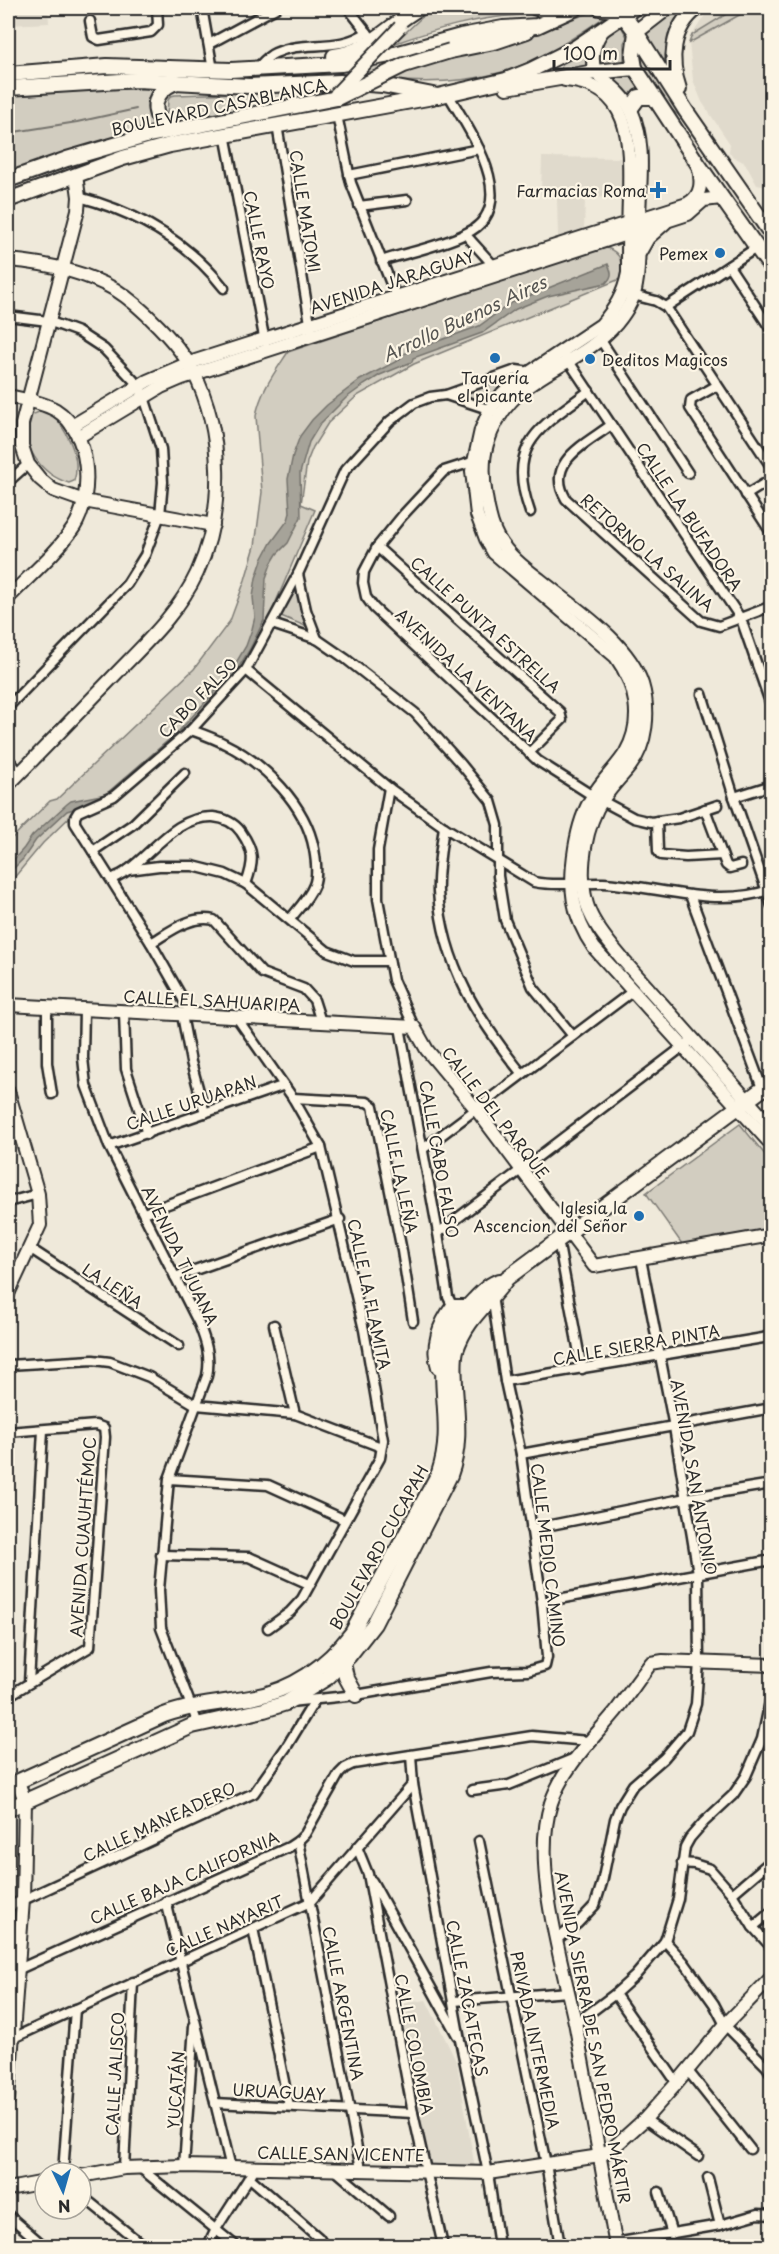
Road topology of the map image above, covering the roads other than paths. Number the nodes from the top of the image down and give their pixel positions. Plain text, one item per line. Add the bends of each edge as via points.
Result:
1 (157, 8) edge
2 (202, 8) edge
3 (276, 8) edge
4 (348, 8) edge
5 (419, 8) edge
6 (534, 8) edge
7 (593, 8) edge
8 (600, 8) edge
9 (667, 8) edge
10 (697, 8) edge
11 (572, 10) edge
12 (629, 11) edge
13 (90, 21) dead end
14 (537, 26) junction
15 (604, 28) junction
16 (636, 32) junction
17 (370, 37) junction
18 (209, 45) junction
19 (635, 68) junction
20 (271, 69) junction
21 (213, 70) junction
22 (254, 70) junction
23 (595, 72) junction
24 (8, 74) edge
25 (555, 79) junction
26 (179, 81) junction
27 (484, 85) junction
28 (8, 87) edge
29 (443, 95) junction
30 (336, 96) junction
31 (652, 97) junction
32 (631, 108) junction
33 (686, 111) junction
34 (337, 115) junction
35 (277, 125) junction
36 (169, 130) junction
37 (225, 134) junction
38 (479, 149) junction
39 (698, 164) junction
40 (76, 174) junction
41 (349, 175) junction
42 (8, 180) edge
43 (79, 197) junction
44 (721, 198) junction
45 (8, 200) edge
46 (406, 200) dead end
47 (697, 202) junction
48 (359, 206) junction
49 (678, 217) junction
50 (634, 225) junction
51 (465, 234) junction
52 (771, 235) edge
53 (593, 244) junction
54 (756, 248) junction
55 (633, 259) junction
56 (8, 260) edge
57 (381, 261) junction
58 (494, 266) junction
59 (729, 266) junction
60 (63, 269) junction
61 (771, 269) edge
62 (224, 288) dead end
63 (628, 294) junction
64 (398, 303) junction
65 (666, 307) junction
66 (8, 316) edge
67 (48, 321) junction
68 (311, 331) junction
69 (771, 331) edge
70 (600, 339) junction
71 (266, 345) junction
72 (565, 356) junction
73 (192, 369) junction
74 (531, 372) junction
75 (716, 386) junction
76 (142, 392) junction
77 (589, 392) junction
78 (446, 395) junction
79 (8, 396) edge
80 (29, 400) junction
81 (495, 411) junction
82 (611, 425) junction
83 (75, 431) junction
84 (472, 462) junction
85 (28, 464) junction
86 (771, 468) edge
87 (688, 473) dead end
88 (771, 479) edge
89 (8, 482) edge
90 (746, 495) junction
91 (84, 501) junction
92 (530, 512) dead end
93 (160, 515) junction
94 (213, 525) junction
95 (771, 534) edge
96 (377, 547) junction
97 (298, 574) junction
98 (8, 598) edge
99 (771, 606) edge
100 (741, 619) junction
101 (272, 624) junction
102 (317, 639) junction
103 (246, 670) junction
104 (702, 694) dead end
105 (8, 707) edge
106 (771, 708) edge
107 (191, 730) junction
108 (529, 753) junction
109 (8, 759) edge
110 (20, 772) junction
111 (185, 773) dead end
112 (8, 785) edge
113 (771, 785) edge
114 (388, 788) junction
115 (734, 797) junction
116 (598, 798) junction
117 (718, 805) dead end
118 (705, 809) junction
119 (657, 821) junction
120 (444, 827) junction
121 (93, 851) junction
122 (722, 855) junction
123 (499, 861) junction
124 (741, 865) dead end
125 (128, 870) junction
126 (111, 879) junction
127 (246, 884) junction
128 (584, 884) junction
129 (571, 885) junction
130 (769, 890) edge
131 (690, 895) junction
132 (771, 906) edge
133 (290, 919) junction
134 (150, 943) junction
135 (389, 961) junction
136 (633, 991) junction
137 (8, 1005) edge
138 (47, 1008) junction
139 (84, 1010) junction
140 (124, 1012) junction
141 (187, 1015) junction
142 (237, 1018) junction
143 (321, 1022) junction
144 (400, 1027) junction
145 (414, 1027) junction
146 (573, 1036) junction
147 (688, 1043) junction
148 (522, 1074) junction
149 (767, 1085) edge
150 (282, 1086) junction
151 (8, 1091) edge
152 (52, 1094) dead end
153 (293, 1098) junction
154 (742, 1103) junction
155 (476, 1109) junction
156 (205, 1113) junction
157 (771, 1128) edge
158 (147, 1134) junction
159 (771, 1145) edge
160 (109, 1146) junction
161 (321, 1147) junction
162 (423, 1149) junction
163 (521, 1169) junction
164 (38, 1194) junction
165 (8, 1202) edge
166 (144, 1213) junction
167 (340, 1219) junction
168 (438, 1233) junction
169 (771, 1235) edge
170 (562, 1236) junction
171 (31, 1249) junction
172 (641, 1260) junction
173 (175, 1277) junction
174 (507, 1278) junction
175 (8, 1294) edge
176 (491, 1296) junction
177 (456, 1304) junction
178 (413, 1321) dead end
179 (274, 1325) dead end
180 (771, 1335) edge
181 (178, 1346) dead end
182 (658, 1355) junction
183 (8, 1365) edge
184 (582, 1369) junction
185 (505, 1381) junction
186 (196, 1405) junction
187 (771, 1408) edge
188 (295, 1414) junction
189 (674, 1427) junction
190 (44, 1430) junction
191 (8, 1432) edge
192 (381, 1447) junction
193 (520, 1454) junction
194 (168, 1479) junction
195 (771, 1484) edge
196 (686, 1498) junction
197 (345, 1520) junction
198 (531, 1529) junction
199 (161, 1555) junction
200 (771, 1560) edge
201 (698, 1573) junction
202 (309, 1584) junction
203 (369, 1600) junction
204 (542, 1602) junction
205 (356, 1624) junction
206 (374, 1624) junction
207 (268, 1628) dead end
208 (699, 1662) junction
209 (343, 1663) junction
210 (771, 1665) edge
211 (28, 1684) junction
212 (8, 1687) edge
213 (771, 1692) edge
214 (356, 1695) junction
215 (8, 1696) edge
216 (315, 1700) junction
217 (286, 1703) junction
218 (191, 1707) junction
219 (198, 1724) junction
220 (588, 1741) junction
221 (411, 1755) junction
222 (576, 1758) junction
223 (13, 1784) edge
224 (413, 1784) junction
225 (472, 1790) dead end
226 (26, 1801) junction
227 (8, 1809) edge
228 (298, 1841) junction
229 (479, 1841) dead end
230 (357, 1847) junction
231 (771, 1860) edge
232 (682, 1863) junction
233 (368, 1874) junction
234 (732, 1894) junction
235 (22, 1900) junction
236 (166, 1901) junction
237 (310, 1902) junction
238 (8, 1907) edge
239 (771, 1911) edge
240 (753, 1927) junction
241 (254, 1928) junction
242 (556, 1940) junction
243 (665, 1941) junction
244 (771, 1948) edge
245 (181, 1961) junction
246 (13, 1971) edge
247 (771, 1977) edge
248 (133, 1982) junction
249 (568, 1992) junction
250 (615, 1994) junction
251 (511, 1996) junction
252 (454, 2001) junction
253 (75, 2009) junction
254 (195, 2016) junction
255 (575, 2024) junction
256 (725, 2025) junction
257 (10, 2039) edge
258 (460, 2040) junction
259 (770, 2068) edge
260 (688, 2071) junction
261 (678, 2083) junction
262 (8, 2100) edge
263 (215, 2103) junction
264 (289, 2106) junction
265 (349, 2109) junction
266 (413, 2113) junction
267 (645, 2119) junction
268 (750, 2149) dead end
269 (600, 2156) junction
270 (698, 2156) dead end
271 (64, 2161) edge
272 (546, 2164) junction
273 (184, 2166) junction
274 (139, 2167) junction
275 (124, 2168) junction
276 (231, 2168) junction
277 (334, 2168) junction
278 (361, 2169) junction
279 (252, 2172) junction
280 (426, 2172) junction
281 (488, 2173) junction
282 (93, 2174) edge
283 (708, 2178) dead end
284 (33, 2184) edge
285 (8, 2189) edge
286 (659, 2192) dead end
287 (93, 2205) edge
288 (8, 2215) edge
289 (771, 2215) edge
290 (389, 2216) dead end
291 (720, 2225) junction
292 (216, 2229) junction
293 (672, 2234) junction
294 (661, 2236) junction
295 (616, 2245) edge
296 (44, 2247) edge
297 (144, 2247) edge
298 (208, 2247) edge
299 (236, 2247) edge
300 (324, 2247) edge
301 (443, 2247) edge
302 (499, 2247) edge
303 (560, 2247) edge
304 (662, 2247) edge

1 - 13 street via 158,25 151,32 99,40 93,37
2 - 18 street
3 - 18 street
4 - 17 street
5 - 17 main road
5 - 30 street, bridge
6 - 11 street via 550,12
7 - 11 main road, BOULEVARD CASABLANCA
8 - 12 main road
9 - 16 main road
10 - 33 main road via 681,25 674,52 675,76
11 - 14 main road, BOULEVARD CASABLANCA
12 - 15 main road
12 - 16 main road
14 - 20 main road via 461,36 361,61
14 - 30 main road, BOULEVARD CASABLANCA, bridge via 501,40 404,65
15 - 23 street via 594,49
15 - 27 main road via 531,70
16 - 19 main road
16 - 33 main road
17 - 20 main road via 352,53 298,59
17 - 22 street via 280,51
18 - 21 street
19 - 23 main road
19 - 31 main road
20 - 22 main road
21 - 22 main road
21 - 24 main road via 107,66
21 - 28 main road via 205,75 132,70 83,72
23 - 25 main road
23 - 32 street
25 - 27 main road via 501,87
25 - 50 street via 579,81 600,89 620,113 630,152
26 - 28 main road via 109,80
26 - 29 main road via 249,86 340,82
26 - 36 main road via 163,88 156,101 156,113
27 - 29 main road, BOULEVARD CASABLANCA
29 - 34 main road, BOULEVARD CASABLANCA
29 - 38 street
30 - 36 main road, BOULEVARD CASABLANCA via 322,102
31 - 32 main road via 639,98
31 - 39 main road
32 - 50 street via 640,146
33 - 52 main road
34 - 35 main road, BOULEVARD CASABLANCA
34 - 41 street
35 - 37 main road, BOULEVARD CASABLANCA
35 - 68 street, CALLE MATOMI
36 - 42 main road, BOULEVARD CASABLANCA
37 - 40 main road, BOULEVARD CASABLANCA via 170,145
37 - 71 street, CALLE RAYO
38 - 41 street
38 - 51 street via 492,190 490,207 479,225
39 - 44 main road
39 - 47 street via 701,185
40 - 43 street
40 - 45 main road, BOULEVARD CASABLANCA
41 - 48 street
43 - 60 street
43 - 62 street via 157,228 197,259
44 - 47 street, AVENIDA JARAGUAY
44 - 54 main road
46 - 48 street
47 - 49 street, AVENIDA JARAGUAY via 688,214
47 - 50 street, AVENIDA JARAGUAY
48 - 57 street
49 - 50 street, AVENIDA JARAGUAY
49 - 55 street via 655,230
50 - 53 street, AVENIDA JARAGUAY
50 - 55 street
50 - 58 street, AVENIDA JARAGUAY
51 - 57 street
51 - 58 street
53 - 55 street via 616,244
53 - 64 street, AVENIDA JARAGUAY
54 - 59 street
54 - 61 main road
55 - 63 street
56 - 60 street
57 - 64 street
58 - 64 street, AVENIDA JARAGUAY
59 - 65 street
59 - 69 street
60 - 67 street
60 - 73 street via 93,279 132,301
63 - 65 street
63 - 70 street via 629,307
63 - 72 street via 601,325
64 - 68 street, AVENIDA JARAGUAY
65 - 75 street
66 - 67 street
67 - 76 street via 78,332 104,349
67 - 80 street
68 - 71 street, AVENIDA JARAGUAY
70 - 72 street
70 - 87 street
71 - 73 street, AVENIDA JARAGUAY
72 - 74 street
72 - 77 street, CALLE LA BUFADORA
72 - 81 street
73 - 76 street, AVENIDA JARAGUAY via 170,383
73 - 94 street via 216,446
74 - 78 street, CABO FALSO via 516,370
74 - 81 street via 509,387
75 - 86 street
75 - 90 street via 691,400 690,408
76 - 83 street, AVENIDA JARAGUAY
76 - 93 street via 161,449
77 - 82 street, CALLE LA BUFADORA
77 - 92 street via 547,423 528,448 520,477
78 - 81 street
78 - 97 street, CABO FALSO via 414,403 390,421 345,470
79 - 80 street
80 - 83 street via 56,410
80 - 85 street via 22,424 22,446
81 - 84 street via 481,430
81 - 116 street via 484,464 486,499 496,535 522,566 621,647 642,683 646,715 642,742 632,764
82 - 100 street, CALLE LA BUFADORA
82 - 100 street, RETORNO LA SALINA via 562,464 559,478 566,500 701,621 720,626
83 - 91 street via 87,468
84 - 96 street, AVENIDA LA VENTANA via 444,471
84 - 116 street via 477,515 494,553 616,657 632,685 636,720 626,751
85 - 89 street
85 - 91 street via 53,490
88 - 90 street
90 - 95 street
91 - 93 street
91 - 98 street via 75,525 60,546
93 - 94 street
93 - 105 street via 145,555 127,584
94 - 110 street via 197,573 172,615
96 - 108 street, AVENIDA LA VENTANA via 364,572 363,583 374,608
96 - 108 street, CALLE PUNTA ESTRELLA via 560,712 562,720
97 - 101 street, CABO FALSO
97 - 102 street
99 - 100 street, RETORNO LA SALINA
100 - 106 street, CALLE LA BUFADORA
101 - 102 street
101 - 103 street, CABO FALSO
102 - 123 street via 415,713 461,764 491,801 498,825
103 - 107 street, CABO FALSO
103 - 114 street
104 - 115 street
107 - 121 street, CABO FALSO via 114,796 78,812 75,823
107 - 133 street via 226,744 251,761 277,782 302,812 314,844 315,883
108 - 116 street, AVENIDA LA VENTANA
109 - 110 street
110 - 112 street
111 - 121 street via 133,824
113 - 115 street
114 - 120 street
114 - 135 street, CALLE DEL PARQUE via 377,875
115 - 130 street
116 - 119 street, AVENIDA LA VENTANA via 634,818
116 - 128 street via 588,836
116 - 129 street via 580,825
117 - 118 street, AVENIDA LA VENTANA
118 - 119 street, AVENIDA LA VENTANA
118 - 122 street
119 - 122 street via 661,855
120 - 123 street
120 - 148 street via 438,892 449,951 471,1003
121 - 126 street, CABO FALSO
122 - 124 street via 727,867
123 - 129 street via 534,882
123 - 146 street via 505,920 523,966 533,987
125 - 126 street
125 - 127 street via 193,866
125 - 127 street via 180,826 201,817 223,818 240,830 252,851 253,866
126 - 134 street, CABO FALSO
127 - 133 street
128 - 129 street
128 - 131 street via 605,883
128 - 147 street via 590,911 604,936
129 - 136 street via 586,936
130 - 131 street via 728,898
130 - 132 street
131 - 149 street
133 - 135 street via 327,951 354,961
134 - 141 street, CABO FALSO
134 - 143 street via 187,921 214,920 262,973 304,989 314,1000
135 - 145 street, CALLE DEL PARQUE
136 - 146 street
136 - 147 street
137 - 138 street, CALLE EL SAHUARIPA
138 - 139 street, CALLE EL SAHUARIPA
138 - 152 street via 47,1063
139 - 140 street, CALLE EL SAHUARIPA
139 - 160 street, AVENIDA TIJUANA via 86,1085
140 - 141 street, CALLE EL SAHUARIPA
140 - 158 street via 126,1069
141 - 142 street, CALLE EL SAHUARIPA
141 - 156 street, CABO FALSO via 191,1062
142 - 143 street, CALLE EL SAHUARIPA
142 - 150 street, CALLE LA FLAMITA
143 - 144 street, CALLE EL SAHUARIPA
144 - 145 street, CALLE EL SAHUARIPA
144 - 162 street, CALLE CABO FALSO
145 - 155 street, CALLE DEL PARQUE via 427,1050
146 - 148 street
147 - 154 street
147 - 163 street
148 - 155 street
149 - 154 main road
150 - 153 street, CALLE LA FLAMITA
150 - 156 street, CALLE URUAPAN
151 - 164 street
153 - 161 street, CALLE LA FLAMITA
153 - 178 street, CALLE LA LEÑA via 367,1102 373,1106
154 - 157 street
154 - 159 street
154 - 170 main road
155 - 162 street
155 - 163 street, CALLE DEL PARQUE
156 - 158 street, CALLE URUAPAN
158 - 160 street, CALLE URUAPAN
160 - 166 street, AVENIDA TIJUANA
161 - 166 street
161 - 167 street, CALLE LA FLAMITA
162 - 168 street, CALLE CABO FALSO
163 - 168 street
163 - 170 street, CALLE DEL PARQUE
164 - 165 street
164 - 171 street via 40,1225
166 - 173 street, AVENIDA TIJUANA
167 - 173 street
167 - 192 street, CALLE LA FLAMITA via 364,1330
168 - 177 street, CALLE CABO FALSO
169 - 172 street, CALLE DEL PARQUE
170 - 172 street, CALLE DEL PARQUE via 594,1266
170 - 174 main road
170 - 184 street
171 - 175 street
171 - 181 street, LA LEÑA
172 - 182 street, AVENIDA SAN ANTONIO
173 - 186 street, AVENIDA TIJUANA via 208,1347 210,1362
174 - 176 main road, BOULEVARD CUCAPAH
174 - 177 main road, BOULEVARD CUCAPAH
176 - 185 street, CALLE MEDIO CAMINO
176 - 206 main road, BOULEVARD CUCAPAH via 473,1318 456,1351 458,1431 454,1465
177 - 203 main road, BOULEVARD CUCAPAH via 443,1360 447,1430 443,1462
179 - 188 street
180 - 182 street, CALLE SIERRA PINTA
182 - 184 street, CALLE SIERRA PINTA
182 - 189 street, AVENIDA SAN ANTONIO
183 - 186 street via 110,1362 149,1377
184 - 185 street, CALLE SIERRA PINTA
185 - 193 street, CALLE MEDIO CAMINO
186 - 188 street
186 - 194 street, AVENIDA TIJUANA
187 - 189 street
188 - 192 street
189 - 193 street
189 - 196 street, AVENIDA SAN ANTONIO
190 - 191 street
190 - 211 street
190 - 211 street, AVENIDA CUAUHTÉMOC via 96,1425 104,1428 105,1437 90,1647
192 - 197 street, CALLE LA FLAMITA via 380,1458
193 - 198 street, CALLE MEDIO CAMINO
194 - 197 street via 267,1485
194 - 199 street, AVENIDA TIJUANA
195 - 196 street
196 - 198 street
196 - 201 street, AVENIDA SAN ANTONIO
197 - 202 street, CALLE LA FLAMITA
198 - 204 street, CALLE MEDIO CAMINO
199 - 202 street via 249,1557
199 - 218 street, AVENIDA TIJUANA via 161,1628
200 - 201 street
201 - 204 street
201 - 208 street, AVENIDA SAN ANTONIO
202 - 207 street, CALLE LA FLAMITA via 290,1612
203 - 205 main road, BOULEVARD CUCAPAH
203 - 206 main road
204 - 214 street, CALLE MEDIO CAMINO via 545,1666
205 - 206 main road
205 - 218 main road, BOULEVARD CUCAPAH via 333,1655 287,1687 251,1698
206 - 209 main road, BOULEVARD CUCAPAH
208 - 210 street, AVENIDA SIERRA DE SAN PEDRO MÁRTIR
208 - 220 street, AVENIDA SIERRA DE SAN PEDRO MÁRTIR via 651,1663
208 - 242 street, AVENIDA SAN ANTONIO via 696,1704 687,1731 633,1785 615,1819 595,1905
209 - 214 main road
209 - 217 main road, BOULEVARD CUCAPAH
211 - 212 street
211 - 215 street
213 - 232 street via 762,1739 746,1776 733,1795 690,1838
214 - 216 street, CALLE MEDIO CAMINO
216 - 217 street, CALLE MEDIO CAMINO
216 - 235 street, CALLE MANEADERO via 254,1793
217 - 219 main road, BOULEVARD CUCAPAH
218 - 219 street, AVENIDA TIJUANA
218 - 223 main road, BOULEVARD CUCAPAH via 164,1715
219 - 226 main road, BOULEVARD CUCAPAH
220 - 221 street, CALLE BAJA CALIFORNIA via 532,1736
220 - 222 street, AVENIDA SIERRA DE SAN PEDRO MÁRTIR
221 - 224 street, CALLE ZACATECAS
221 - 228 street, CALLE BAJA CALIFORNIA via 345,1768
222 - 225 street via 508,1785
222 - 242 street, AVENIDA SIERRA DE SAN PEDRO MÁRTIR via 552,1800 546,1836 545,1865
223 - 226 street
224 - 230 street, CALLE NAYARIT
224 - 252 street, CALLE ZACATECAS
226 - 227 main road, BOULEVARD CUCAPAH
226 - 235 street
228 - 236 street, CALLE BAJA CALIFORNIA
228 - 237 street, CALLE ARGENTINA
229 - 251 street, PRIVADA INTERMEDIA
230 - 233 street, CALLE COLOMBIA
230 - 237 street, CALLE NAYARIT
231 - 234 street
232 - 234 street via 710,1869
232 - 243 street via 678,1899
233 - 258 street
233 - 266 street, CALLE COLOMBIA
234 - 240 street
235 - 238 street, CALLE MANEADERO
235 - 246 street
236 - 245 street
236 - 246 street, CALLE BAJA CALIFORNIA
237 - 241 street, CALLE NAYARIT
237 - 265 street, CALLE ARGENTINA
239 - 240 street
240 - 244 street
241 - 245 street, CALLE NAYARIT
241 - 264 street
242 - 249 street, AVENIDA SIERRA DE SAN PEDRO MÁRTIR
243 - 250 street
243 - 256 street via 714,2004
245 - 248 street, CALLE NAYARIT
245 - 254 street
246 - 257 street
247 - 256 street
248 - 253 street, CALLE NAYARIT
248 - 275 street, CALLE JALISCO
249 - 251 street
249 - 255 street, AVENIDA SIERRA DE SAN PEDRO MÁRTIR
250 - 255 street
250 - 261 street
251 - 252 street
251 - 272 street, PRIVADA INTERMEDIA
252 - 258 street, CALLE ZACATECAS
253 - 257 street, CALLE NAYARIT
253 - 271 street
254 - 263 street
254 - 273 street, YUCATÁN
255 - 269 street, AVENIDA SIERRA DE SAN PEDRO MÁRTIR
256 - 259 street
256 - 260 street
257 - 262 street
258 - 281 street, CALLE ZACATECAS
260 - 261 street
260 - 268 street
261 - 267 street
263 - 264 street, URUAGUAY
263 - 276 street
264 - 265 street, URUAGUAY
265 - 266 street, URUAGUAY
265 - 278 street, CALLE ARGENTINA
266 - 280 street, CALLE COLOMBIA
267 - 269 street
267 - 270 street
269 - 272 street, CALLE SAN VICENTE
269 - 295 street, AVENIDA SIERRA DE SAN PEDRO MÁRTIR
272 - 281 street, CALLE SAN VICENTE
272 - 303 street, PRIVADA INTERMEDIA
273 - 274 street, CALLE SAN VICENTE
273 - 276 street, CALLE SAN VICENTE
274 - 275 street, CALLE SAN VICENTE
274 - 292 street
275 - 282 street, CALLE SAN VICENTE
276 - 279 street, CALLE SAN VICENTE
277 - 278 street, CALLE SAN VICENTE
277 - 279 street, CALLE SAN VICENTE
277 - 290 street
278 - 280 street, CALLE SAN VICENTE
279 - 292 street
279 - 300 street via 320,2238
280 - 281 street, CALLE SAN VICENTE
280 - 301 street, CALLE COLOMBIA
281 - 302 street, CALLE ZACATECAS
283 - 291 street
284 - 285 street
286 - 293 street
287 - 297 street
288 - 296 street
289 - 291 street via 758,2214
291 - 293 street
292 - 298 street
292 - 299 street
293 - 294 street
294 - 295 street
294 - 304 street

